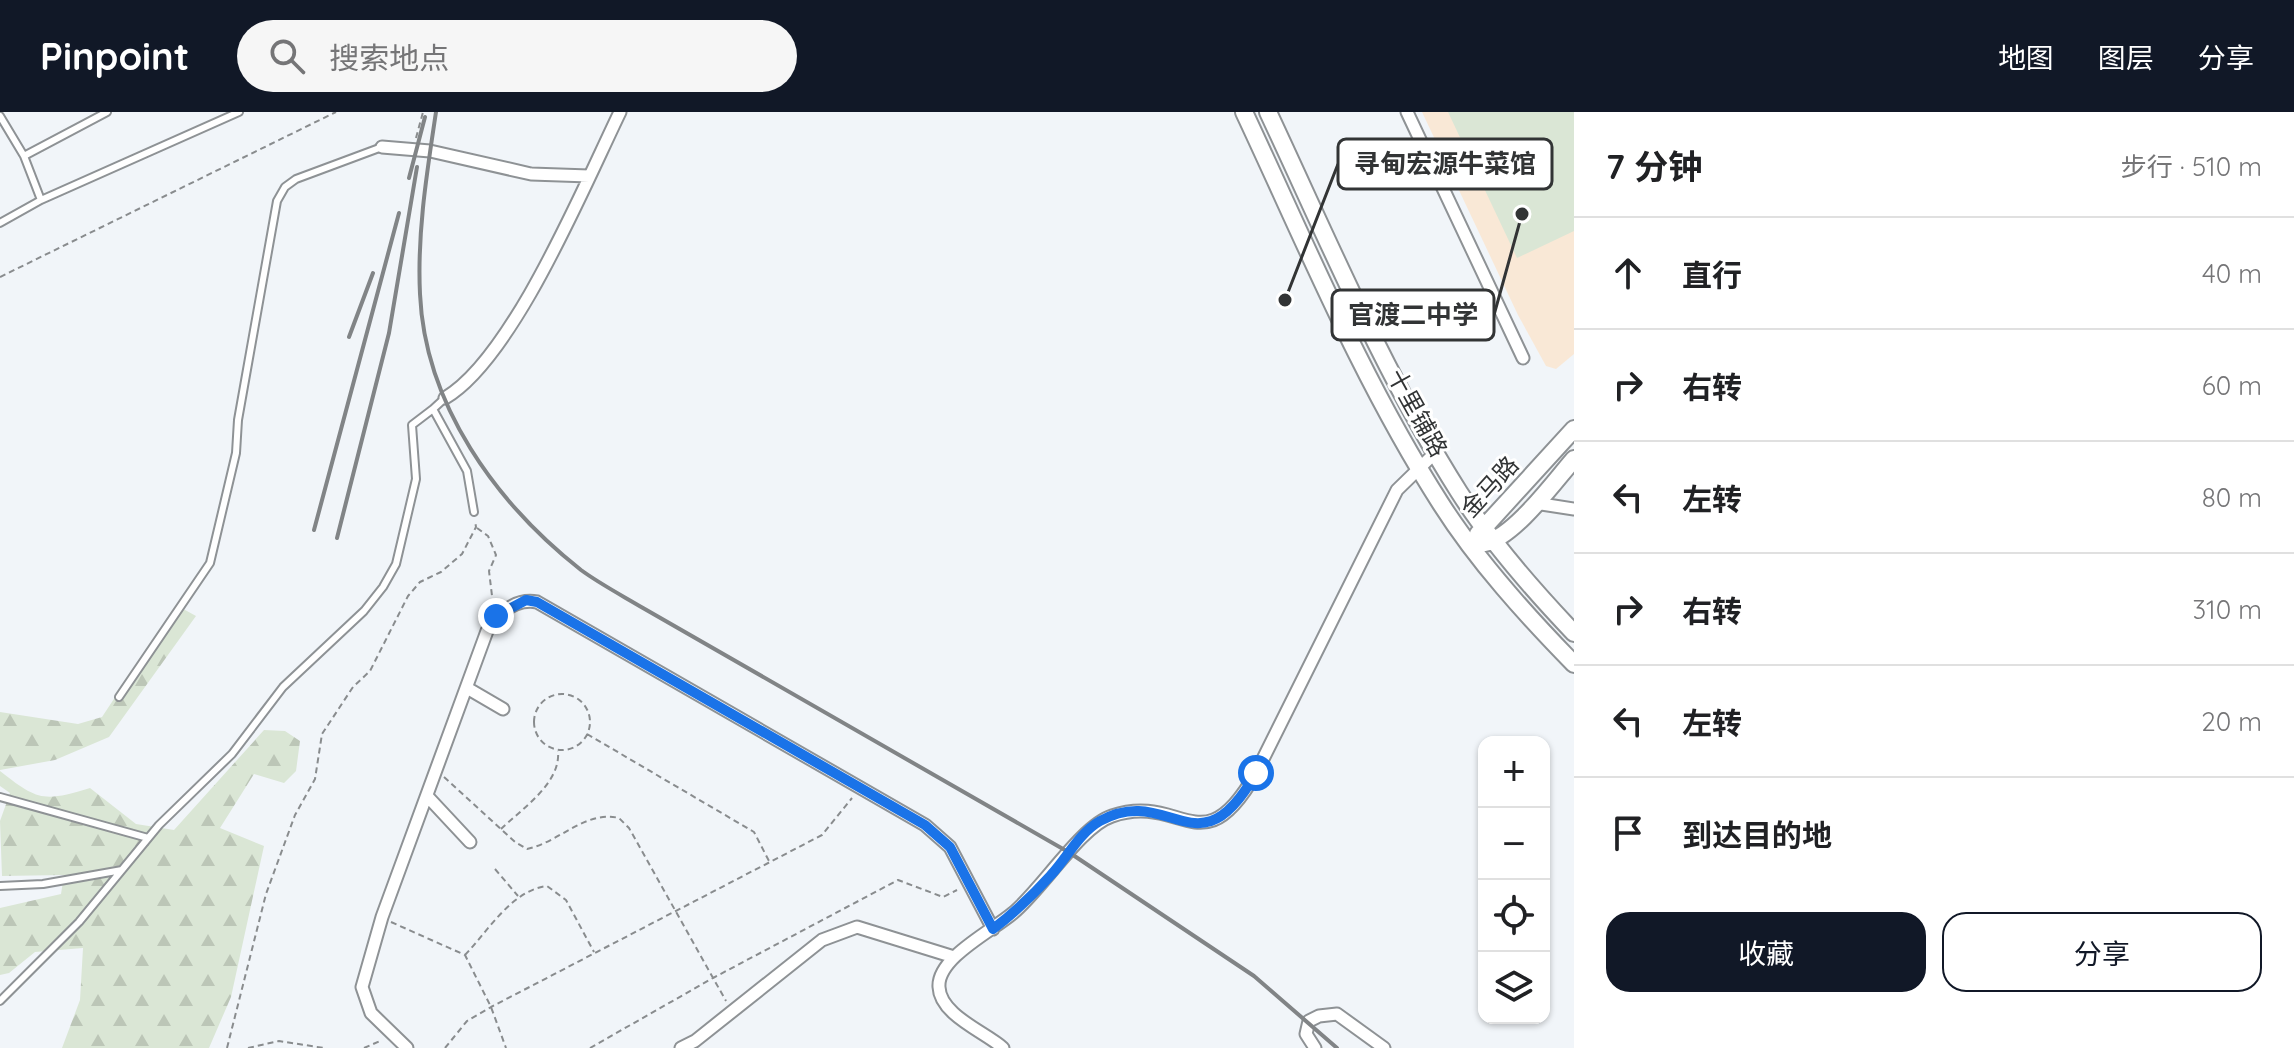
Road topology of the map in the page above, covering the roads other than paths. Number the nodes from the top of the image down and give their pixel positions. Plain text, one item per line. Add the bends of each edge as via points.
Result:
1 (107, 112) edge
2 (239, 112) edge
3 (620, 112) edge
4 (1244, 112) edge
5 (1268, 112) edge
6 (1407, 112) edge
7 (0, 116) edge
8 (382, 147) joint
9 (24, 156) junction
10 (589, 176) junction
11 (41, 200) junction
12 (0, 223) edge
13 (1523, 358) dead end
14 (445, 398) joint
15 (433, 409) junction
16 (1574, 429) edge
17 (1435, 453) junction
18 (1574, 459) edge
19 (1418, 466) junction
20 (1535, 503) junction
21 (1574, 509) edge
22 (474, 512) road end
23 (1483, 525) junction
24 (1495, 541) junction
25 (1471, 546) junction
26 (1574, 633) edge
27 (1574, 664) edge
28 (467, 688) junction
29 (119, 697) dead end
30 (503, 709) dead end
31 (0, 797) edge
32 (428, 797) junction
33 (148, 838) junction
34 (470, 842) dead end
35 (122, 870) junction
36 (0, 886) edge
37 (993, 929) junction
38 (954, 957) junction
39 (0, 1001) edge
40 (407, 1048) edge
41 (681, 1048) edge
42 (1003, 1048) edge
43 (1315, 1048) edge
44 (1384, 1048) edge

1 - 9 lane
2 - 11 lane
3 - 10 street
4 - 19 main road, 十里铺路 via 1381,402
5 - 17 main road, 十里铺路 via 1393,378
6 - 13 street
7 - 9 lane
8 - 10 street via 531,174
8 - 29 lane via 296,179 277,201 236,453 210,563
9 - 11 lane
10 - 14 street via 521,307 465,387
11 - 12 lane
14 - 15 lane
15 - 22 lane via 467,471
15 - 33 lane via 412,425 416,479 396,564 383,587 283,687 232,754
16 - 23 main road, 金马路
17 - 19 street
17 - 23 main road, 十里铺路
18 - 20 main road, 金马路
19 - 25 main road, 十里铺路
19 - 37 street via 1397,490 1232,811 1209,823 1127,812 1098,822 1050,877
20 - 21 street
20 - 24 main road, 金马路
23 - 24 main road, 十里铺路
23 - 25 main road, 金马路
24 - 25 main road, 金马路
24 - 26 main road, 十里铺路
25 - 27 main road, 十里铺路
28 - 30 street
28 - 32 street
28 - 37 street via 496,616 526,600 537,602 939,836
31 - 33 lane
32 - 34 street
32 - 40 street via 382,917 362,987 371,1013
33 - 35 lane
35 - 36 lane
35 - 39 lane
37 - 38 street
38 - 41 street via 857,927 822,940
38 - 42 street via 942,969 941,996 952,1011
43 - 44 street via 1306,1034 1309,1021 1337,1014

